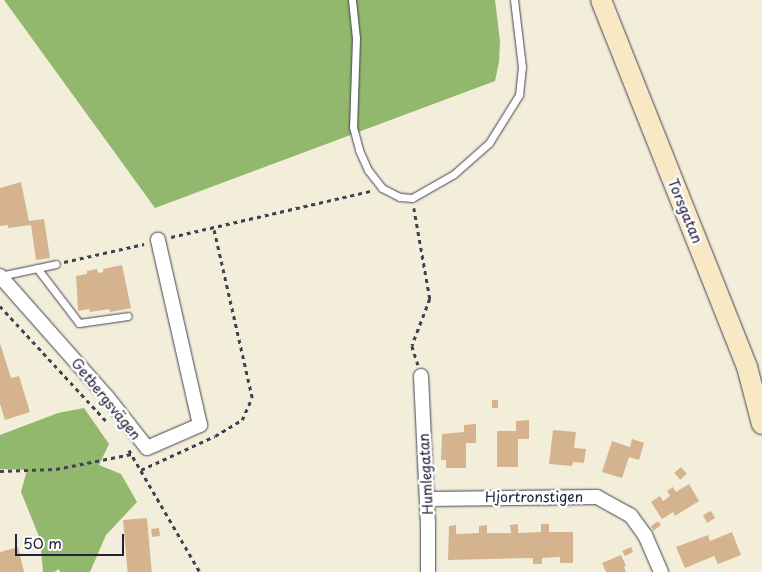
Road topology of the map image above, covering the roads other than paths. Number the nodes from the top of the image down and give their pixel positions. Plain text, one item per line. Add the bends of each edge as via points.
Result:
1 (352, 0) edge
2 (514, 0) edge
3 (601, 0) edge
4 (158, 240) road end
5 (56, 264) road end
6 (38, 268) junction
7 (0, 276) edge
8 (128, 316) dead end
9 (421, 376) road end
10 (762, 424) edge
11 (427, 499) junction
12 (428, 572) edge
13 (661, 572) edge

1 - 2 lane via 356,38 353,127 359,150 368,170 382,188 400,197 412,198 454,174 489,143 519,95 522,67
3 - 10 main road, Torsgatan via 747,367
4 - 7 street, Getbergsvägen via 200,425 147,448 108,398
5 - 6 lane
6 - 7 lane
6 - 8 lane via 79,323
9 - 11 street, Humlegatan
11 - 12 street, Humlegatan
11 - 13 street, Hjortronstigen via 597,497 630,516 645,535

